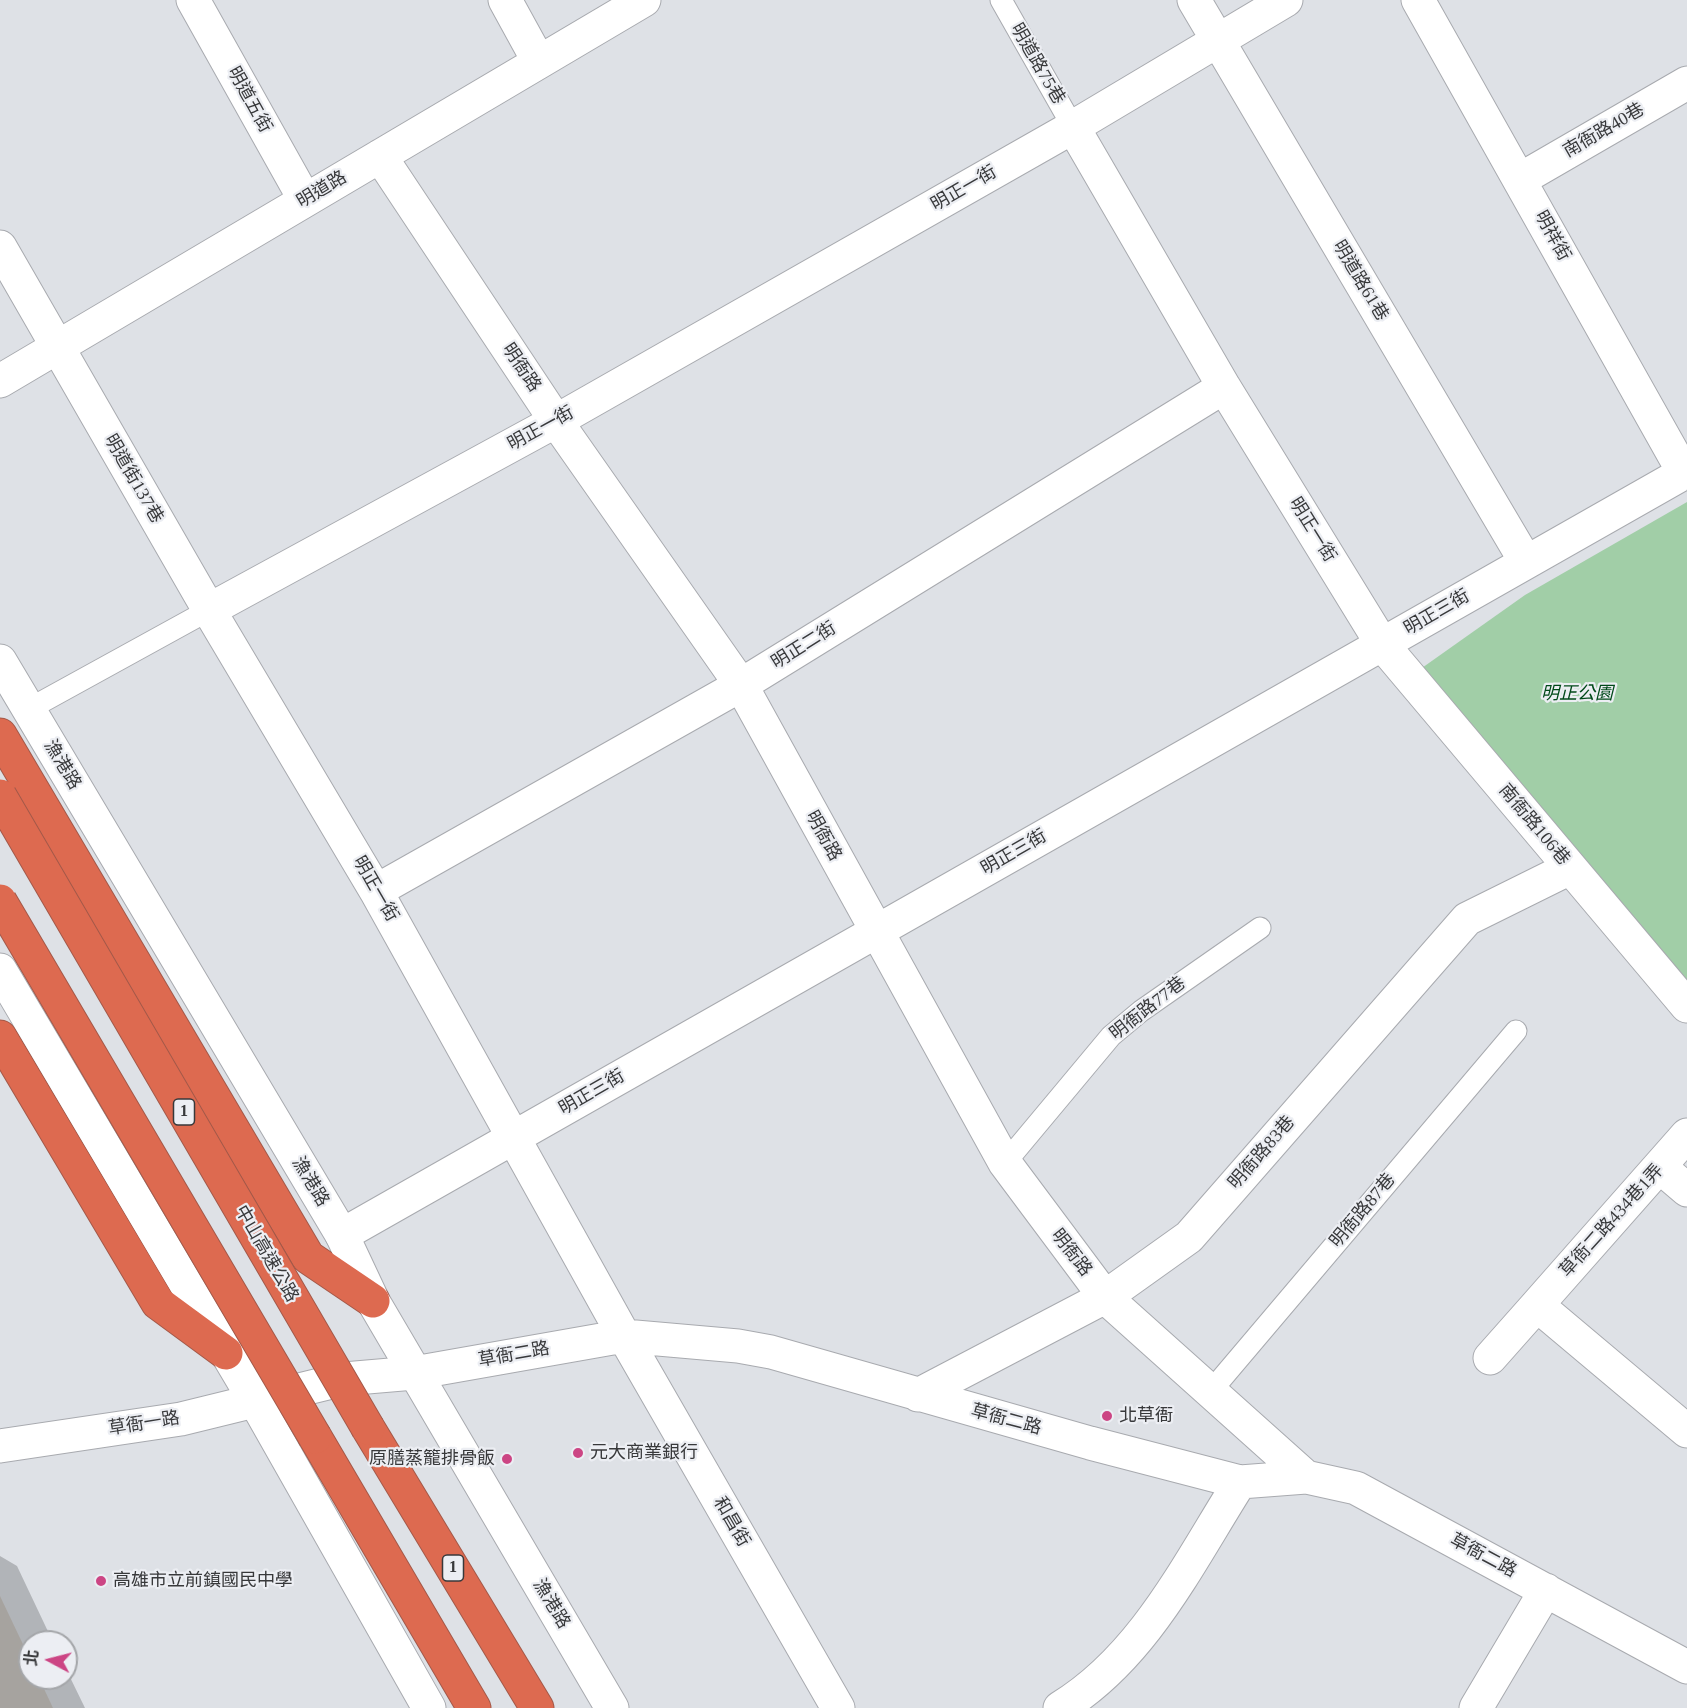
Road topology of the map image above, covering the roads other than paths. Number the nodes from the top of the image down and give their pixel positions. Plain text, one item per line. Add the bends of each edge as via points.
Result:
1 (193, 0) edge
2 (505, 0) edge
3 (644, 0) edge
4 (1001, 0) edge
5 (1194, 0) edge
6 (1286, 0) edge
7 (1418, 0) edge
8 (1217, 39) junction
9 (539, 62) junction
10 (1687, 82) edge
11 (1073, 127) junction
12 (380, 156) junction
13 (1521, 179) junction
14 (305, 200) junction
15 (0, 247) edge
16 (57, 347) junction
17 (0, 381) edge
18 (1224, 387) junction
19 (556, 421) junction
20 (1685, 472) edge
21 (1526, 562) junction
22 (210, 610) junction
23 (1382, 644) junction
24 (0, 661) edge
25 (741, 685) junction
26 (29, 709) junction
27 (0, 735) edge
28 (0, 796) edge
29 (1570, 868) junction
30 (376, 891) junction
31 (0, 901) edge
32 (1260, 928) dead end
33 (875, 932) junction
34 (0, 970) edge
35 (1687, 1006) edge
36 (1516, 1031) dead end
37 (0, 1037) edge
38 (1687, 1135) edge
39 (515, 1137) junction
40 (1005, 1163) junction
41 (1660, 1167) junction
42 (1687, 1190) edge
43 (342, 1235) junction
44 (1105, 1297) junction
45 (373, 1301) junction
46 (1537, 1305) junction
47 (624, 1336) junction
48 (226, 1353) junction
49 (1490, 1358) dead end
50 (414, 1373) junction
51 (1211, 1391) junction
52 (918, 1395) junction
53 (270, 1396) junction
54 (1687, 1431) edge
55 (0, 1446) edge
56 (1306, 1477) junction
57 (1240, 1482) junction
58 (1546, 1590) junction
59 (1687, 1666) edge
60 (429, 1708) edge
61 (474, 1708) edge
62 (537, 1708) edge
63 (612, 1708) edge
64 (838, 1708) edge
65 (1060, 1708) edge
66 (1476, 1708) edge

1 - 14 street, 明道五街
2 - 9 street
3 - 9 street, 明道路
4 - 11 lane, 明道路75巷
5 - 8 street, 明道路61巷
6 - 8 street
7 - 13 street, 明祥街
8 - 11 street
8 - 21 street, 明道路61巷
9 - 12 street, 明道路
10 - 13 street, 南衙路40巷
11 - 18 street, 明正一街
11 - 19 street, 明正一街
12 - 14 street, 明道路
12 - 19 street, 明衙路
13 - 20 street, 明祥街
14 - 16 street, 明道路
15 - 16 street, 明道街137巷
16 - 17 street, 明道路
16 - 22 street, 明道街137巷
18 - 23 street, 明正一街
18 - 25 street, 明正二街
19 - 22 street, 明正一街
19 - 25 street, 明衙路
20 - 21 street, 明正三街
21 - 23 street, 明正三街
22 - 26 lane
22 - 30 street, 明正一街
23 - 29 street, 南衙路106巷
23 - 33 street, 明正三街
24 - 26 street, 漁港路
25 - 30 street, 明正二街
25 - 33 street, 明衙路
26 - 43 street, 漁港路
27 - 45 highway via 308,1257
28 - 62 highway, 中山高速公路 / 1, bridge via 368,1428
29 - 35 street, 南衙路106巷
29 - 44 street, 明衙路83巷 via 1467,919 1189,1238
30 - 39 street, 明正一街
31 - 61 highway, bridge
32 - 40 lane, 明衙路77巷 via 1111,1035
33 - 39 street, 明正三街
33 - 40 street, 明衙路
34 - 48 street
36 - 51 lane, 明衙路87巷
37 - 48 highway via 158,1303
38 - 41 street, 草衙二路434巷1弄
39 - 43 street, 明正三街
39 - 47 street, 明正一街
40 - 44 street, 明衙路
41 - 42 street
41 - 46 street, 草衙二路434巷1弄
43 - 45 street, 漁港路
44 - 51 street, 明衙路
44 - 52 street, 明衙路83巷
45 - 50 street, 漁港路
46 - 49 street, 草衙二路434巷1弄
46 - 54 street
47 - 50 street, 草衙二路
47 - 52 street, 草衙二路 via 760,1350
47 - 64 street, 和昌街
48 - 53 street
50 - 53 street, 草衙二路 via 344,1379
50 - 63 street, 漁港路
51 - 56 street, 明衙路
52 - 57 street, 草衙二路
53 - 55 street, 草衙一路 via 181,1419
53 - 60 street
56 - 57 street, 草衙二路
56 - 58 street, 草衙二路 via 1356,1488
57 - 65 street via 1142,1636 1078,1697
58 - 59 street, 草衙二路
58 - 66 street

